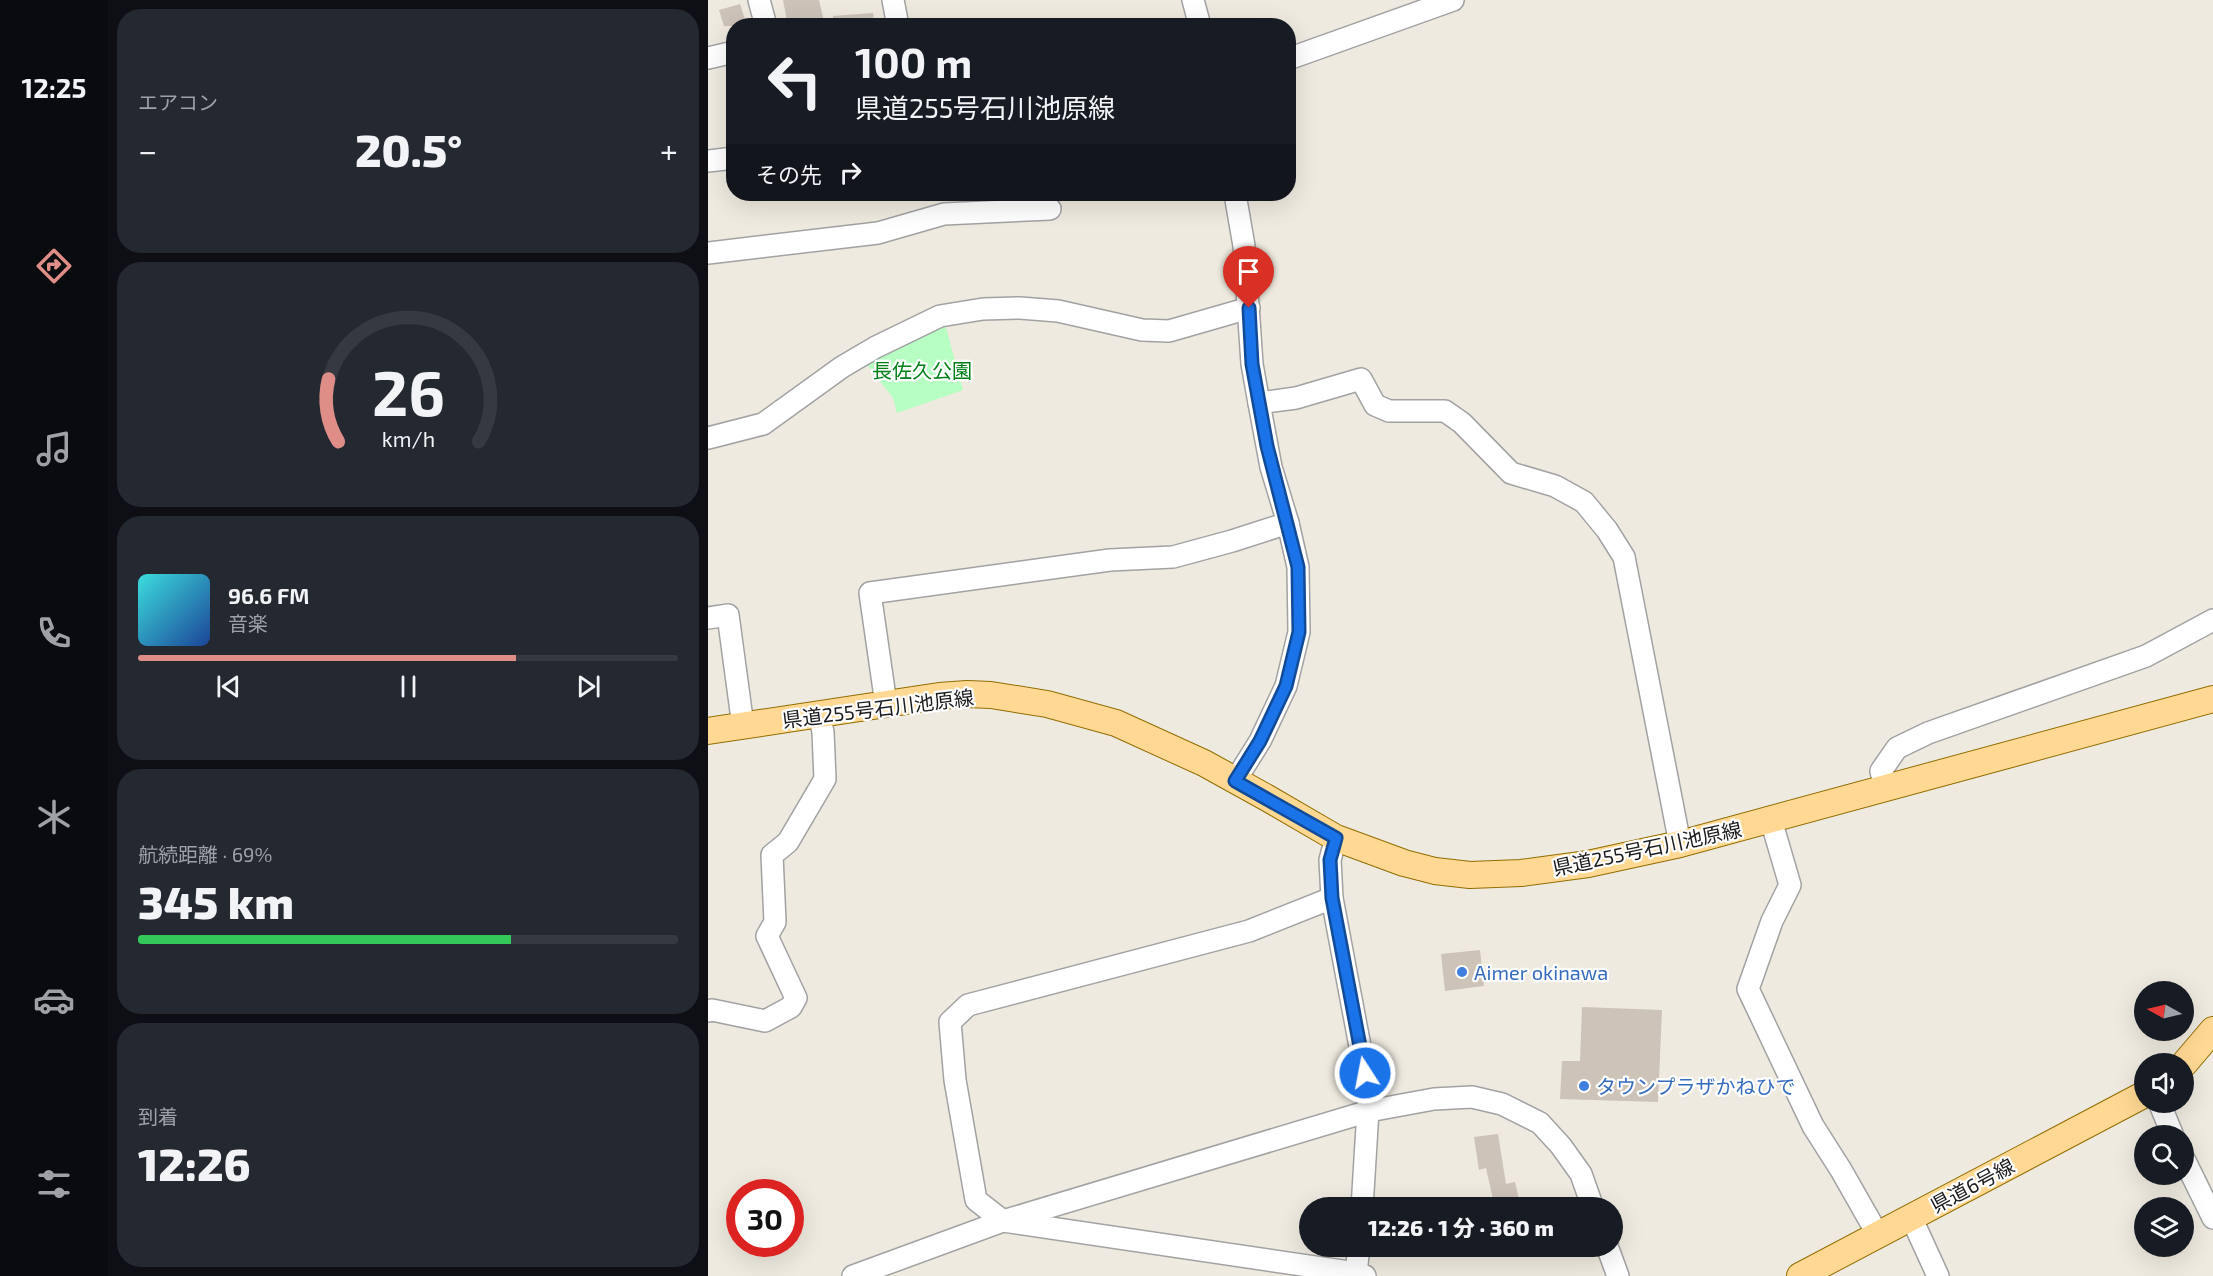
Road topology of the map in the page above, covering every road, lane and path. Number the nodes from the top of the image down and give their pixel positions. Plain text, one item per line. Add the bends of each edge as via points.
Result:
1 (759, 0) edge
2 (893, 0) edge
3 (1193, 0) edge
4 (1453, 0) edge
5 (764, 18) edge
6 (896, 18) edge
7 (1198, 18) edge
8 (726, 54) edge
9 (1296, 56) edge
10 (708, 58) edge
11 (726, 159) edge
12 (708, 161) edge
13 (1236, 201) edge
14 (1050, 210) dead end
15 (708, 253) edge
16 (1249, 308) junction
17 (1259, 403) junction
18 (708, 438) edge
19 (1288, 524) junction
20 (708, 618) edge
21 (2213, 620) edge
22 (2213, 699) edge
23 (886, 704) junction
24 (819, 714) junction
25 (742, 726) junction
26 (708, 731) edge
27 (1235, 781) junction
28 (1885, 788) junction
29 (1771, 820) junction
30 (1336, 838) junction
31 (1680, 844) junction
32 (1332, 898) junction
33 (708, 1011) edge
34 (2213, 1030) edge
35 (2193, 1053) edge
36 (2134, 1100) edge
37 (1369, 1111) junction
38 (2194, 1179) edge
39 (1363, 1197) edge
40 (1589, 1197) edge
41 (1911, 1217) junction
42 (2213, 1218) edge
43 (1003, 1221) junction
44 (1878, 1235) junction
45 (1360, 1257) edge
46 (1611, 1257) edge
47 (1361, 1274) edge
48 (853, 1276) edge
49 (1618, 1276) edge
50 (1800, 1276) edge
51 (1938, 1276) edge

1 - 5 street
2 - 6 street
3 - 7 street
4 - 9 street
8 - 10 street
11 - 12 street
13 - 16 street
14 - 15 street via 944,214 878,233
16 - 17 street
16 - 18 street via 1169,331 1142,330 1058,311 1020,308 940,316 842,367 763,424
17 - 19 street via 1271,466
17 - 31 street via 1296,398 1360,379 1375,405 1389,411 1445,411 1511,473 1555,486 1584,502 1624,557
19 - 23 street via 1173,557 1110,560 870,593
19 - 27 street via 1298,567 1299,632 1294,658 1286,686 1260,741
20 - 25 street via 728,615
21 - 28 street via 2146,656 1928,733 1897,748 1881,771
22 - 28 main road, 県道255号石川池原線
23 - 24 main road, 県道255号石川池原線
23 - 27 main road, 県道255号石川池原線 via 967,694 1047,704 1116,723
24 - 25 main road, 県道255号石川池原線
24 - 33 street via 825,779 788,842 772,855 775,922 767,936 796,998 791,1007 765,1022
25 - 26 main road, 県道255号石川池原線
27 - 30 main road, 県道255号石川池原線
28 - 29 main road, 県道255号石川池原線
29 - 31 main road, 県道255号石川池原線
29 - 44 street via 1790,885 1772,921 1748,989 1813,1126
30 - 31 main road, 県道255号石川池原線 via 1404,863 1470,875 1588,864
30 - 32 street via 1330,860
32 - 37 street
32 - 43 street via 1249,931 968,1005 950,1022 955,1080 976,1200
34 - 35 main road
36 - 41 main road, 県道6号線
37 - 39 street
37 - 40 street via 1472,1096 1502,1104 1540,1123 1562,1146 1581,1174
37 - 43 street
38 - 42 street
41 - 44 main road, 県道6号線
41 - 51 street
43 - 47 street
43 - 48 street
44 - 50 main road, 県道6号線
45 - 47 street
46 - 49 street

